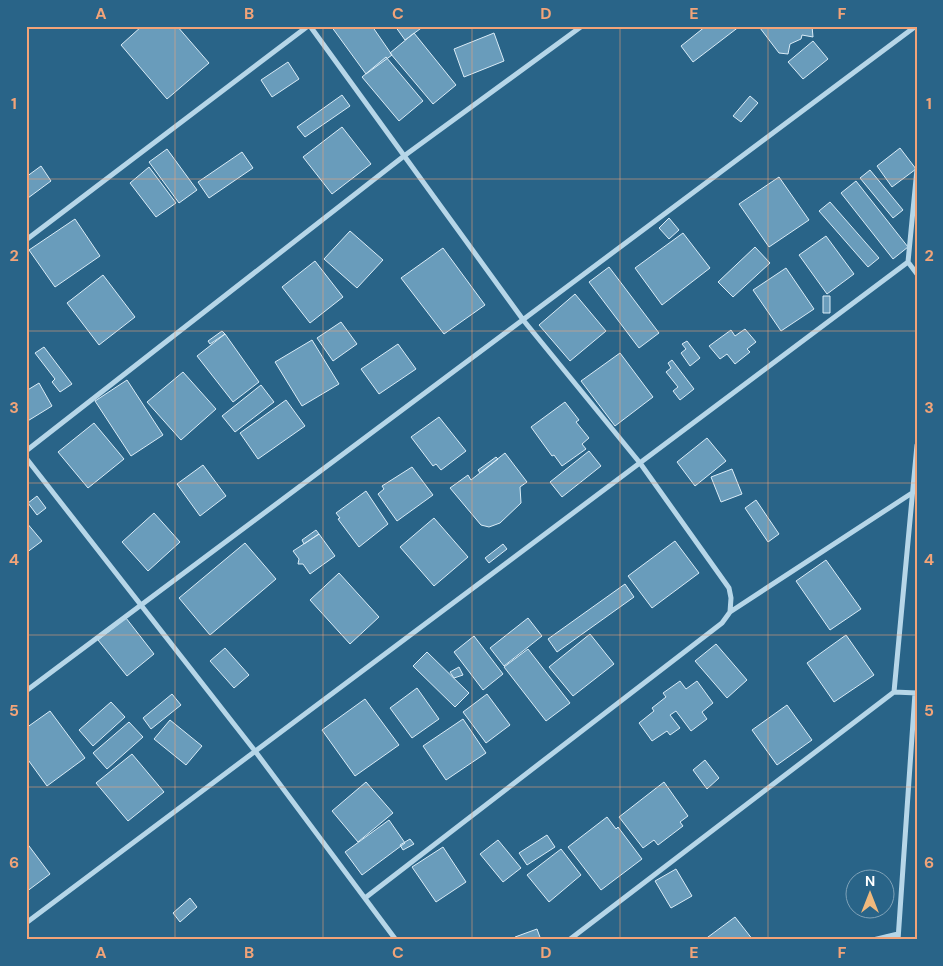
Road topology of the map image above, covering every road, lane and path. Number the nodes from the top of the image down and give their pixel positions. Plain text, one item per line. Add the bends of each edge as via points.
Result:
1 (309, 26) edge
2 (582, 26) edge
3 (916, 26) edge
4 (404, 156) junction
5 (917, 169) edge
6 (26, 240) edge
7 (908, 262) junction
8 (917, 274) edge
9 (524, 321) junction
10 (917, 445) edge
11 (26, 450) edge
12 (26, 458) edge
13 (640, 463) junction
14 (912, 493) junction
15 (140, 604) junction
16 (730, 612) junction
17 (26, 691) edge
18 (894, 692) junction
19 (916, 693) edge
20 (255, 751) junction
21 (364, 898) junction
22 (26, 923) edge
23 (898, 937) edge
24 (396, 940) edge
25 (569, 940) edge
26 (873, 940) edge

1 - 4 street
1 - 6 street
2 - 4 street
3 - 9 street
4 - 9 street
4 - 11 street
5 - 7 street
7 - 8 street
7 - 13 street
9 - 13 street
9 - 15 street
10 - 14 street
12 - 15 street
13 - 16 street via 728,588
13 - 20 street
14 - 16 street
14 - 18 street
15 - 17 street
15 - 20 street
16 - 21 street via 722,622
18 - 19 street
18 - 25 street
19 - 23 street
20 - 21 street
20 - 22 street
21 - 24 street
23 - 26 street

